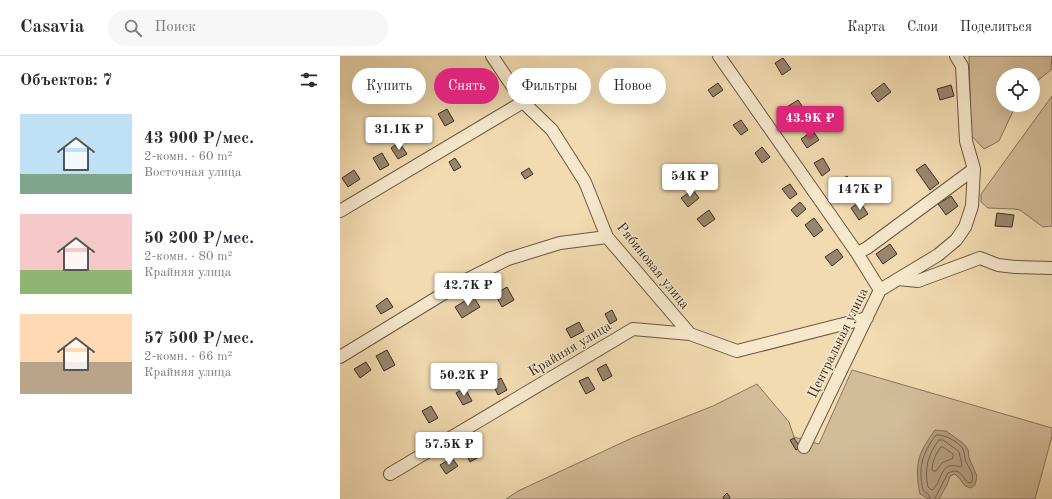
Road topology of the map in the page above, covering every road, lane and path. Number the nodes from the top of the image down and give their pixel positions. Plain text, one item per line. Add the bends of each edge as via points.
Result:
1 (492, 56) edge
2 (719, 56) edge
3 (956, 56) edge
4 (507, 78) edge
5 (520, 104) edge
6 (525, 104) edge
7 (974, 169) junction
8 (340, 211) edge
9 (607, 237) junction
10 (857, 253) junction
11 (1052, 268) edge
12 (898, 279) junction
13 (880, 290) junction
14 (867, 318) junction
15 (690, 334) junction
16 (340, 358) edge
17 (804, 447) dead end
18 (390, 474) dead end

1 - 4 street, Рябиновая улица
2 - 10 street
3 - 7 street, Центральная улица via 962,66 966,141
5 - 8 street
6 - 9 street, Рябиновая улица via 552,130 585,182
7 - 10 street
7 - 12 street, Центральная улица via 972,206 965,227 956,240 938,255
9 - 15 street, Рябиновая улица
9 - 16 street via 560,243 508,259 464,281
10 - 13 street
11 - 12 street via 998,265 980,258 918,280
12 - 13 street, Центральная улица
13 - 14 street, Центральная улица
14 - 15 street, Крайняя улица via 737,350
14 - 17 street, Центральная улица
15 - 18 street, Крайняя улица via 633,329

